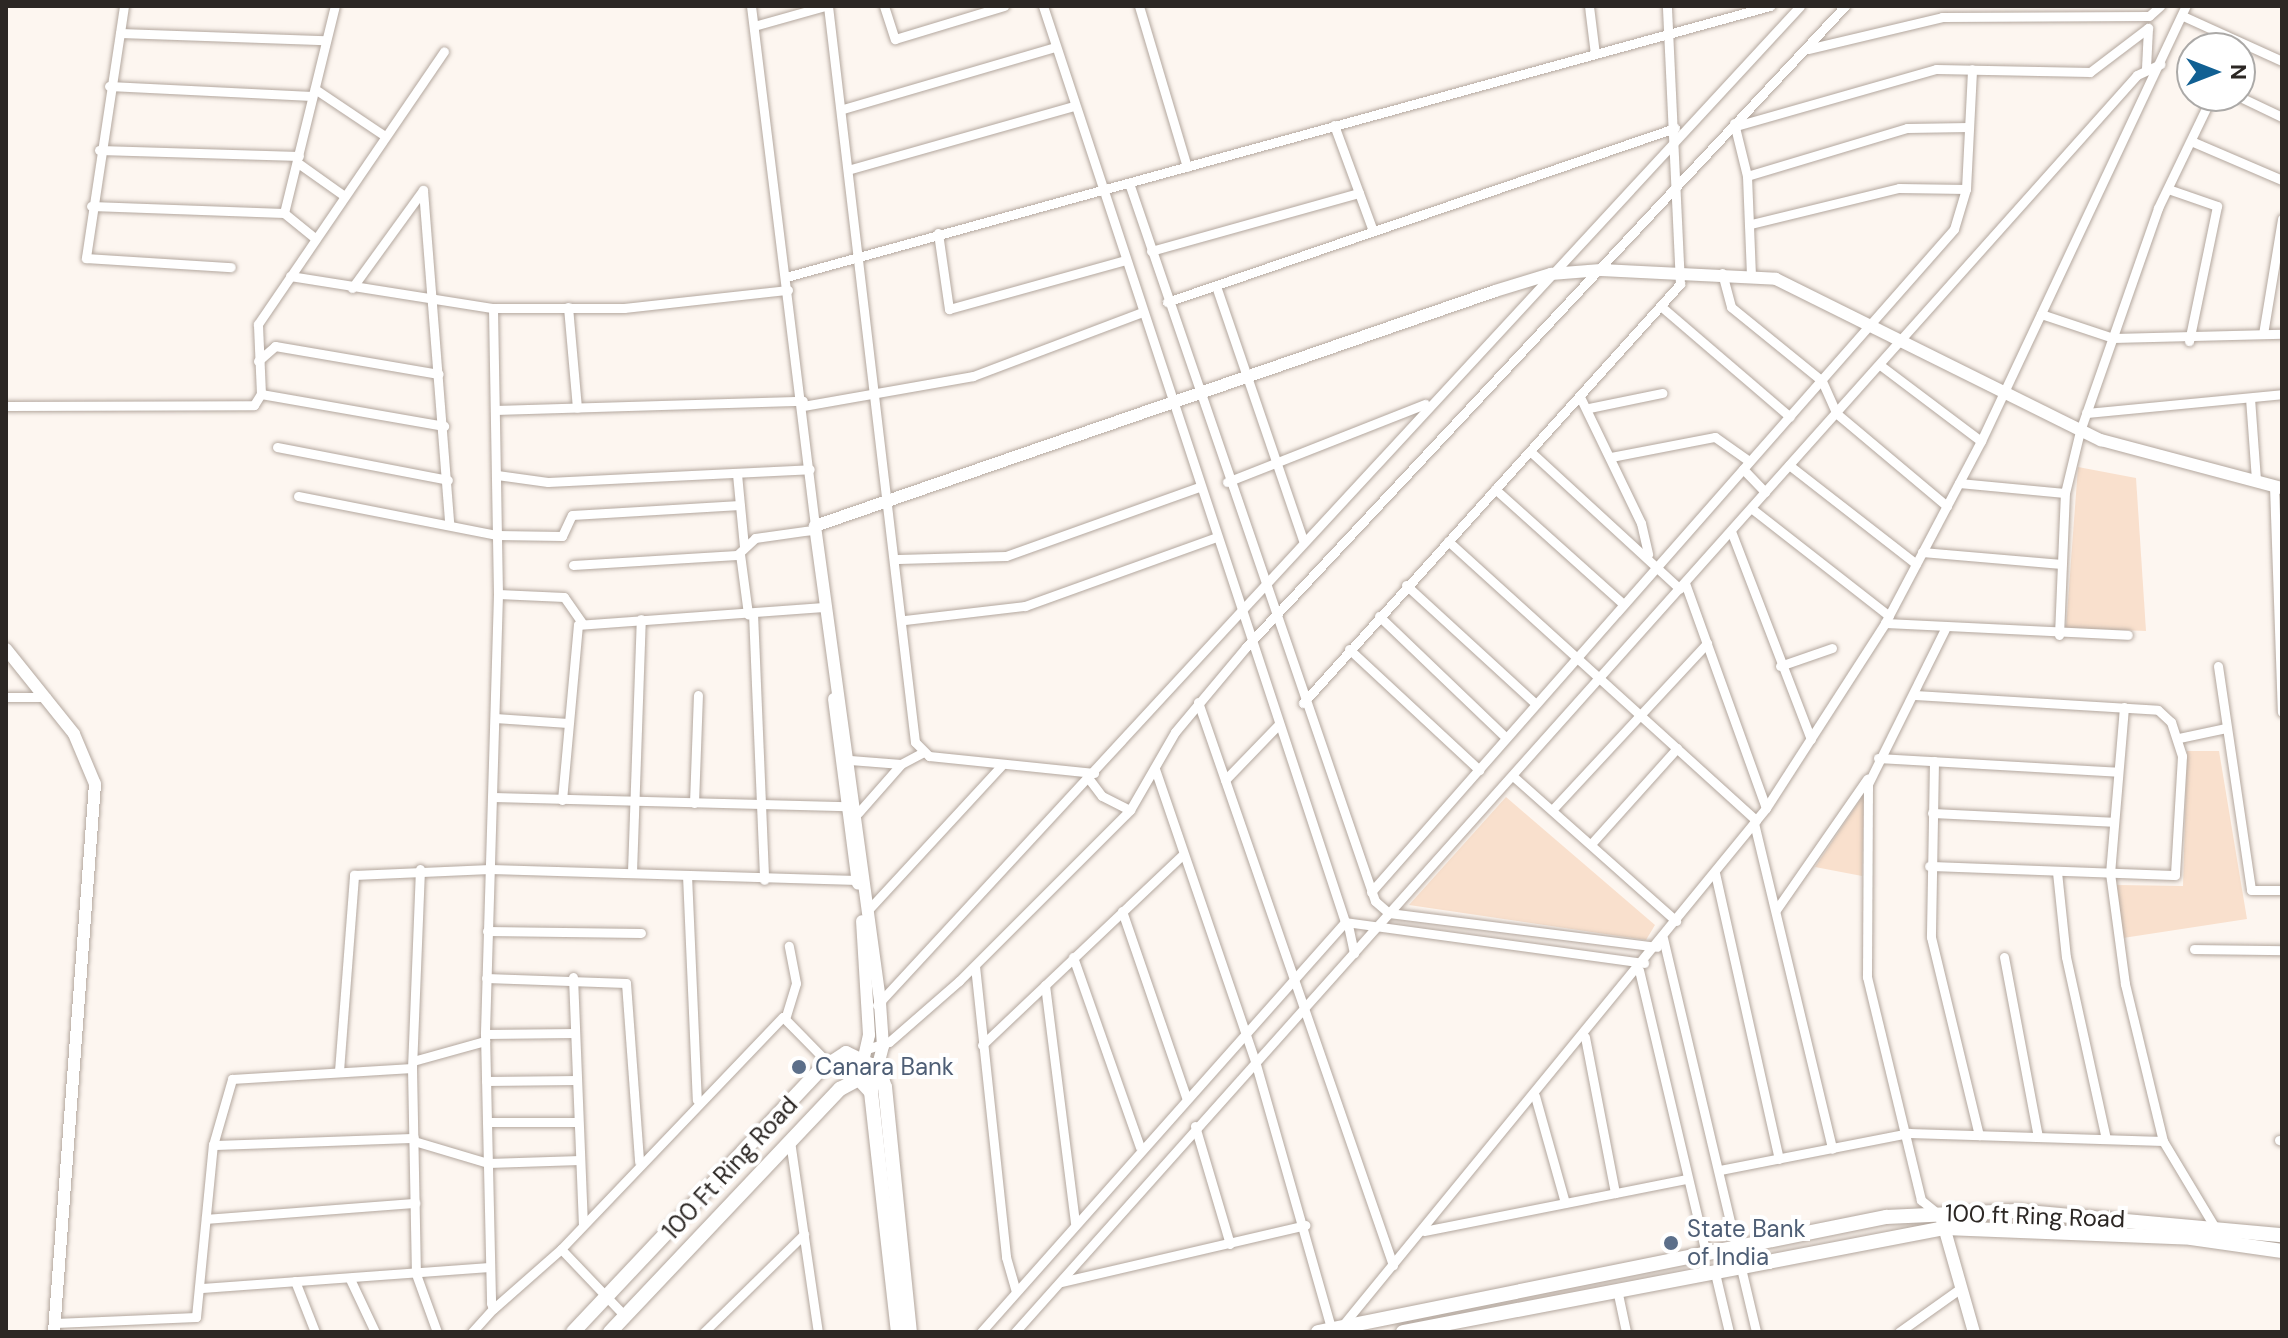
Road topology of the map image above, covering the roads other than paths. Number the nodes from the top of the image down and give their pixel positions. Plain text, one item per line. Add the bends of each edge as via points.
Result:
1 (124, 6) edge
2 (335, 6) edge
3 (751, 6) edge
4 (827, 6) edge
5 (884, 6) edge
6 (1004, 6) edge
7 (1043, 6) edge
8 (1139, 6) edge
9 (1589, 6) edge
10 (1667, 6) edge
11 (1770, 6) edge
12 (1800, 6) edge
13 (1845, 6) edge
14 (2160, 6) edge
15 (2184, 11) edge
16 (2149, 16) junction
17 (754, 26) junction
18 (2148, 28) junction
19 (2217, 32) edge
20 (120, 33) junction
21 (1669, 35) junction
22 (325, 40) junction
23 (1055, 47) junction
24 (1808, 49) junction
25 (444, 51) dead end
26 (2256, 52) edge
27 (1595, 54) junction
28 (2282, 61) edge
29 (2161, 64) junction
30 (2146, 68) junction
31 (1972, 69) junction
32 (109, 86) junction
33 (313, 93) junction
34 (2256, 105) edge
35 (1073, 106) junction
36 (843, 109) junction
37 (2205, 112) edge
38 (2282, 117) edge
39 (1334, 125) junction
40 (1735, 125) junction
41 (1969, 127) junction
42 (1675, 133) junction
43 (385, 136) junction
44 (2191, 141) junction
45 (99, 150) junction
46 (298, 160) junction
47 (1187, 167) junction
48 (851, 169) junction
49 (1747, 176) junction
50 (2282, 180) edge
51 (1129, 183) junction
52 (1679, 187) junction
53 (1966, 189) junction
54 (2168, 189) junction
55 (1100, 190) junction
56 (1359, 193) junction
57 (343, 195) junction
58 (91, 206) junction
59 (284, 213) junction
60 (2282, 219) edge
61 (1751, 224) junction
62 (1373, 231) junction
63 (938, 233) junction
64 (315, 238) junction
65 (1151, 251) junction
66 (862, 252) junction
67 (1122, 261) junction
68 (231, 267) dead end
69 (1684, 269) junction
70 (1601, 270) junction
71 (1722, 273) junction
72 (1551, 274) junction
73 (290, 276) junction
74 (1751, 276) junction
75 (786, 277) junction
76 (1216, 286) junction
77 (352, 288) junction
78 (788, 290) junction
79 (1167, 302) junction
80 (433, 303) junction
81 (568, 307) junction
82 (493, 308) junction
83 (1663, 308) junction
84 (1140, 313) junction
85 (2041, 314) junction
86 (1876, 324) junction
87 (2263, 334) junction
88 (2282, 334) edge
89 (2113, 338) junction
90 (1902, 341) junction
91 (2189, 341) junction
92 (258, 361) junction
93 (1880, 365) junction
94 (439, 374) junction
95 (1247, 375) junction
96 (1822, 381) junction
97 (1197, 393) junction
98 (1662, 393) dead end
99 (261, 394) junction
100 (2282, 394) edge
101 (2001, 396) junction
102 (878, 398) junction
103 (2250, 398) junction
104 (1581, 399) junction
105 (1168, 403) junction
106 (1428, 403) junction
107 (803, 404) junction
108 (6, 406) edge
109 (577, 408) junction
110 (1589, 408) junction
111 (495, 410) junction
112 (1836, 413) junction
113 (2086, 413) junction
114 (1790, 417) junction
115 (444, 426) junction
116 (2080, 431) junction
117 (1981, 441) junction
118 (277, 447) dead end
119 (1531, 452) junction
120 (1611, 457) junction
121 (1275, 462) junction
122 (1746, 465) junction
123 (1789, 465) junction
124 (810, 469) junction
125 (737, 474) junction
126 (497, 475) junction
127 (448, 480) junction
128 (2256, 480) junction
129 (1227, 482) junction
130 (1959, 483) junction
131 (1199, 487) junction
132 (2278, 487) edge
133 (1495, 489) junction
134 (1765, 492) junction
135 (2065, 493) junction
136 (298, 496) dead end
137 (891, 502) junction
138 (740, 505) junction
139 (1947, 506) junction
140 (1751, 508) junction
141 (449, 522) junction
142 (814, 528) junction
143 (1731, 531) junction
144 (497, 535) junction
145 (1217, 537) junction
146 (1303, 540) junction
147 (1448, 541) junction
148 (742, 550) junction
149 (1922, 552) junction
150 (1648, 554) junction
151 (898, 559) junction
152 (1658, 564) junction
153 (1916, 564) junction
154 (2061, 564) junction
155 (573, 565) dead end
156 (1262, 585) junction
157 (1406, 585) junction
158 (1683, 586) junction
159 (498, 594) junction
160 (1622, 603) junction
161 (822, 607) junction
162 (1240, 610) junction
163 (750, 613) junction
164 (1379, 616) junction
165 (1274, 618) junction
166 (641, 619) junction
167 (905, 620) junction
168 (1887, 620) junction
169 (582, 623) junction
170 (1945, 629) junction
171 (2059, 635) junction
172 (2128, 635) dead end
173 (1252, 641) junction
174 (1707, 643) junction
175 (1832, 648) dead end
176 (6, 649) edge
177 (1349, 649) junction
178 (1576, 657) junction
179 (1780, 666) junction
180 (2218, 666) dead end
181 (1602, 679) junction
182 (698, 695) dead end
183 (1915, 695) junction
184 (6, 697) edge
185 (46, 697) junction
186 (1198, 702) junction
187 (1303, 703) junction
188 (1535, 703) junction
189 (2124, 707) junction
190 (2282, 712) edge
191 (1640, 713) junction
192 (495, 718) junction
193 (568, 723) junction
194 (1279, 724) junction
195 (2226, 728) junction
196 (1506, 738) junction
197 (2179, 738) junction
198 (1811, 739) junction
199 (1677, 748) junction
200 (922, 753) junction
201 (1878, 758) junction
202 (850, 760) junction
203 (1934, 761) junction
204 (901, 764) junction
205 (1001, 766) junction
206 (1155, 769) junction
207 (1479, 770) junction
208 (2118, 772) junction
209 (1092, 776) junction
210 (1869, 776) junction
211 (1514, 777) junction
212 (1225, 780) junction
213 (493, 797) junction
214 (562, 800) junction
215 (634, 802) junction
216 (694, 803) junction
217 (757, 804) junction
218 (1766, 808) junction
219 (852, 810) junction
220 (1130, 810) junction
221 (1552, 810) junction
222 (1932, 813) junction
223 (1755, 822) junction
224 (2113, 822) junction
225 (1591, 844) junction
226 (1182, 855) junction
227 (1929, 866) junction
228 (420, 869) junction
229 (490, 869) junction
230 (632, 872) junction
231 (2057, 872) junction
232 (1715, 873) junction
233 (2110, 873) junction
234 (687, 875) junction
235 (764, 880) junction
236 (857, 880) junction
237 (2282, 890) edge
238 (1371, 892) junction
239 (869, 909) junction
240 (1776, 910) junction
241 (1122, 911) junction
242 (1389, 913) junction
243 (1676, 921) junction
244 (1346, 924) junction
245 (1377, 929) junction
246 (487, 931) junction
247 (641, 933) dead end
248 (1660, 942) junction
249 (789, 946) dead end
250 (2194, 949) dead end
251 (2282, 950) edge
252 (1354, 953) junction
253 (1073, 957) junction
254 (2004, 957) dead end
255 (975, 966) junction
256 (1641, 967) junction
257 (573, 977) junction
258 (486, 978) junction
259 (1293, 978) junction
260 (1045, 985) junction
261 (880, 1003) junction
262 (1302, 1009) junction
263 (868, 1011) junction
264 (786, 1016) junction
265 (575, 1033) junction
266 (1245, 1034) junction
267 (485, 1037) junction
268 (1585, 1037) junction
269 (982, 1045) junction
270 (883, 1046) junction
271 (866, 1053) junction
272 (1255, 1061) junction
273 (828, 1063) junction
274 (413, 1065) junction
275 (879, 1069) junction
276 (339, 1071) junction
277 (859, 1079) junction
278 (577, 1080) junction
279 (486, 1081) junction
280 (871, 1092) junction
281 (1535, 1096) junction
282 (1186, 1097) junction
283 (697, 1100) junction
284 (487, 1122) junction
285 (578, 1122) junction
286 (1195, 1126) junction
287 (1909, 1133) junction
288 (1979, 1135) junction
289 (2038, 1137) junction
290 (414, 1139) junction
291 (2106, 1139) junction
292 (790, 1141) junction
293 (2163, 1141) junction
294 (213, 1145) junction
295 (1140, 1147) junction
296 (1832, 1149) junction
297 (1779, 1159) junction
298 (580, 1160) junction
299 (639, 1162) junction
300 (488, 1163) junction
301 (1720, 1170) junction
302 (1687, 1179) junction
303 (1615, 1193) junction
304 (415, 1203) junction
305 (1565, 1203) junction
306 (1937, 1213) junction
307 (1436, 1215) junction
308 (206, 1219) junction
309 (1075, 1223) junction
310 (583, 1224) junction
311 (1305, 1225) junction
312 (1452, 1226) junction
313 (1945, 1228) junction
314 (1423, 1231) junction
315 (804, 1234) junction
316 (2217, 1234) junction
317 (2282, 1235) edge
318 (1230, 1244) junction
319 (1736, 1248) junction
320 (561, 1249) junction
321 (2282, 1251) edge
322 (1706, 1254) junction
323 (1393, 1265) junction
324 (489, 1267) junction
325 (1742, 1267) junction
326 (1715, 1273) junction
327 (416, 1274) junction
328 (350, 1279) junction
329 (295, 1281) junction
330 (1061, 1282) junction
331 (202, 1288) junction
332 (1961, 1288) junction
333 (1016, 1292) junction
334 (1618, 1294) junction
335 (606, 1296) junction
336 (493, 1309) junction
337 (617, 1325) edge
338 (54, 1328) edge
339 (1330, 1330) edge
340 (315, 1332) edge
341 (375, 1332) edge
342 (437, 1332) edge
343 (472, 1332) edge
344 (573, 1332) edge
345 (704, 1332) edge
346 (818, 1332) edge
347 (898, 1332) edge
348 (910, 1332) edge
349 (981, 1332) edge
350 (1015, 1332) edge
351 (1403, 1332) edge
352 (1626, 1332) edge
353 (1729, 1332) edge
354 (1756, 1332) edge
355 (1899, 1332) edge
356 (1974, 1332) edge

1 - 20 street
2 - 22 street
3 - 17 street
4 - 17 street
4 - 36 street
5 - 6 street via 895,39
7 - 23 street
8 - 47 street
9 - 27 street
10 - 21 street
11 - 21 street
12 - 42 street
13 - 24 street
14 - 16 street
15 - 19 street
15 - 29 street
16 - 18 street
16 - 24 street via 1942,17
17 - 75 street
18 - 30 street
18 - 31 street via 2090,72
20 - 22 street
20 - 32 street
21 - 27 street
21 - 42 street
22 - 33 street
23 - 35 street
23 - 36 street
24 - 40 street
25 - 43 street
26 - 28 street
27 - 39 street
29 - 30 street
29 - 85 street
30 - 90 street
31 - 40 street via 1930,70
31 - 41 street
32 - 33 street
32 - 45 street
33 - 43 street
33 - 46 street
34 - 38 street
35 - 48 street
35 - 55 street
36 - 48 street
37 - 44 street
39 - 47 street
39 - 56 street
40 - 49 street
40 - 52 street
41 - 49 street via 1907,128
41 - 53 street
42 - 52 street
42 - 62 street
42 - 72 street
43 - 57 street
44 - 50 street
44 - 54 street
45 - 46 street
45 - 58 street
46 - 57 street
46 - 59 street
47 - 51 street
48 - 66 street
49 - 61 street
51 - 55 street
51 - 65 street
52 - 69 street
52 - 70 street
53 - 61 street via 1899,188
53 - 86 street via 1954,229
54 - 89 street
54 - 91 street via 2217,206
55 - 63 street
55 - 67 street
56 - 62 street
56 - 65 street
57 - 64 street
58 - 59 street
58 - 68 street via 89,261
59 - 64 street
60 - 87 street
61 - 74 street
62 - 76 street
63 - 66 street
63 - 67 street via 949,309
64 - 73 street
65 - 79 street
66 - 75 street
66 - 102 street
67 - 84 street
69 - 70 main road
69 - 71 main road
69 - 83 street
70 - 72 main road
70 - 165 street
71 - 74 main road
71 - 96 street via 1723,299
72 - 95 main road
72 - 106 street
73 - 77 street
73 - 92 street via 258,324
74 - 86 main road via 1776,279
75 - 78 street
76 - 79 street
76 - 95 street
77 - 80 street
77 - 80 street via 423,190
78 - 81 street via 624,308
78 - 107 street
79 - 97 street
80 - 82 street
80 - 94 street
81 - 82 street
81 - 109 street
82 - 111 street
83 - 104 street
83 - 114 street
84 - 102 street via 995,370
84 - 105 street
85 - 89 street
85 - 101 street
86 - 90 main road
86 - 96 street
87 - 88 street
87 - 91 street
89 - 91 street
89 - 113 street
90 - 93 street
90 - 101 main road
92 - 94 street via 275,346
92 - 99 street
93 - 112 street
93 - 117 street
94 - 115 street
95 - 97 main road
95 - 121 street
96 - 112 street
96 - 114 street
97 - 105 main road
97 - 129 street
98 - 110 street
99 - 108 street via 242,408
99 - 115 street
100 - 103 street
101 - 116 main road
101 - 117 street
102 - 107 street
102 - 137 street
103 - 113 street
103 - 128 street
104 - 110 street
104 - 119 street
105 - 131 street
105 - 137 main road
106 - 121 street
106 - 146 street
107 - 109 street
107 - 124 street
109 - 111 street
110 - 120 street
111 - 126 street
112 - 123 street
112 - 139 street
113 - 116 street
114 - 122 street
115 - 127 street
116 - 128 main road
116 - 135 street
117 - 130 street
118 - 127 street
119 - 133 street
119 - 150 street
120 - 122 street via 1715,437
120 - 150 street
121 - 129 street
121 - 146 street
122 - 134 street
122 - 152 street
123 - 134 street
123 - 153 street
124 - 125 street
124 - 142 street
125 - 126 street via 548,482
125 - 138 street
126 - 144 street
127 - 141 street
128 - 132 main road
129 - 156 street
130 - 135 street
130 - 139 street
131 - 145 street
131 - 151 street via 1006,556
132 - 190 street
133 - 147 street
133 - 160 street
134 - 140 street
135 - 154 street
136 - 141 street
137 - 142 main road
137 - 151 street
138 - 144 street via 572,515 562,536
138 - 148 street
139 - 149 street
140 - 143 street
140 - 168 street
141 - 144 street
142 - 148 street via 755,538
142 - 161 main road
142 - 202 main road
143 - 158 street
143 - 179 street
144 - 159 street
145 - 162 street
145 - 167 street via 1025,606
146 - 156 street
147 - 157 street
147 - 178 street
148 - 155 street
148 - 163 street
149 - 153 street
149 - 154 street
150 - 152 street
151 - 167 street
152 - 158 street
152 - 160 street
153 - 168 street
154 - 171 street
156 - 162 street
156 - 165 street
157 - 164 street
157 - 188 street
158 - 174 street
158 - 181 street
159 - 169 street via 564,597
159 - 192 street
160 - 178 street
161 - 163 street
161 - 219 main road
162 - 173 street
162 - 209 street
163 - 166 street
163 - 217 street
164 - 177 street
164 - 196 street
165 - 173 street
165 - 187 street
166 - 169 street
166 - 215 street
167 - 200 street
168 - 170 street
168 - 198 street
169 - 193 street via 574,633
170 - 171 street
170 - 183 street
171 - 172 street
173 - 186 street
173 - 194 street
174 - 191 street
174 - 218 street
175 - 179 street
176 - 185 main road
177 - 187 street
177 - 207 street
178 - 181 street
178 - 188 street
179 - 198 street
180 - 195 street
181 - 191 street
181 - 211 street
182 - 216 street
183 - 189 street
183 - 201 street
184 - 185 street
185 - 338 main road via 88,761 96,838
186 - 206 street
186 - 212 street
187 - 238 street
188 - 196 street
189 - 197 street via 2162,712
189 - 208 street
191 - 199 street
191 - 221 street
192 - 193 street
192 - 213 street
193 - 214 street
194 - 212 street
194 - 244 street
195 - 197 street
195 - 237 street via 2251,890
196 - 207 street
197 - 233 street via 2177,871
198 - 218 street
199 - 223 street
199 - 225 street
200 - 204 street
200 - 205 street
201 - 203 street
201 - 210 street
202 - 204 street
202 - 219 main road
203 - 208 street
203 - 222 street
204 - 219 street
205 - 209 street
205 - 239 street
206 - 220 street
206 - 226 street
207 - 238 street
208 - 224 street
209 - 220 street via 1102,796
209 - 261 street
210 - 240 street
210 - 287 street via 1867,977
211 - 221 street
211 - 242 street
212 - 259 street
213 - 214 street
213 - 229 street
214 - 215 street
215 - 216 street
215 - 230 street
216 - 217 street
217 - 219 street
217 - 235 street
218 - 223 street
219 - 236 main road
219 - 239 main road
220 - 255 street
221 - 225 street
222 - 224 street
222 - 227 street
223 - 232 street
223 - 240 street
224 - 233 street
225 - 243 street
226 - 241 street
226 - 266 street
227 - 231 street
227 - 288 street via 1931,937
228 - 229 street
228 - 274 street
228 - 276 street via 348,879
229 - 230 street
229 - 246 street
230 - 234 street
231 - 233 street
231 - 291 street via 2066,957
232 - 243 street
232 - 297 street
233 - 293 street via 2125,984
234 - 235 street
234 - 283 street
235 - 236 street
236 - 263 main road
238 - 242 street
239 - 261 main road
240 - 296 street
241 - 253 street
241 - 282 street
242 - 245 street
242 - 248 street
243 - 248 street
244 - 245 street
244 - 252 street
244 - 259 street
245 - 252 street
245 - 256 street
246 - 247 street
246 - 258 street
248 - 256 street
248 - 301 street
249 - 264 street via 796,983
250 - 251 street
252 - 262 street
253 - 260 street
253 - 295 street
254 - 289 street
255 - 269 street
255 - 270 street
256 - 268 street
256 - 302 street
257 - 258 street
257 - 265 street
257 - 299 street via 619,979 627,986
258 - 267 street
259 - 262 street
259 - 266 street
260 - 269 street
260 - 309 street
261 - 263 street
261 - 270 main road
262 - 272 street
262 - 323 street
263 - 271 main road
264 - 273 street
264 - 283 street
265 - 267 street
265 - 278 street
266 - 272 street
266 - 282 street
267 - 274 street
267 - 279 street
268 - 281 street
268 - 303 street
269 - 333 street
270 - 271 street
270 - 275 main road
271 - 273 main road via 846,1053
271 - 275 main road
271 - 277 main road
272 - 286 street
272 - 311 street
273 - 335 main road, 100 Ft Ring Road
274 - 276 street
274 - 290 street
275 - 280 main road
275 - 348 main road
276 - 294 street via 232,1079
277 - 280 main road
277 - 292 main road, 100 Ft Ring Road via 840,1089
278 - 279 street
278 - 285 street
279 - 284 street
280 - 347 main road
281 - 305 street
281 - 307 street
282 - 295 street
283 - 299 street
284 - 285 street
284 - 300 street
285 - 298 street
286 - 318 street
286 - 330 street
287 - 288 street
287 - 296 street
287 - 306 street via 1921,1200
288 - 289 street
289 - 291 street
290 - 294 street
290 - 300 street
290 - 304 street
291 - 293 street
292 - 315 street
292 - 337 main road, 100 Ft Ring Road
293 - 316 street
294 - 308 street
295 - 309 street
296 - 297 street
297 - 301 street
298 - 300 street
298 - 310 street
299 - 310 street
300 - 324 street
301 - 319 street
302 - 303 street
302 - 322 street
303 - 305 street
304 - 308 street
304 - 327 street
305 - 312 street
306 - 313 main road
306 - 316 main road, 100 ft Ring Road
306 - 319 main road, 100 ft Ring Road
307 - 312 street
307 - 314 street
308 - 331 street
309 - 333 street
310 - 320 street
311 - 318 street
311 - 339 street
312 - 314 street
313 - 316 main road, 100 Ft Ring Road
313 - 325 main road, 100 Ft Ring Road
313 - 332 main road
314 - 323 street
315 - 345 street
315 - 346 street
316 - 317 main road, 100 ft Ring Road
316 - 321 main road, 100 Ft Ring Road
318 - 330 street
319 - 322 main road, 100 ft Ring Road
319 - 325 street
320 - 335 street
320 - 336 street
322 - 339 main road, 100 ft Ring Road
323 - 339 street
324 - 327 street
324 - 336 street
325 - 326 main road, 100 Ft Ring Road
325 - 354 street
326 - 334 main road, 100 Ft Ring Road
326 - 353 street
327 - 328 street
327 - 342 street
328 - 329 street
328 - 341 street
329 - 331 street
329 - 340 street
330 - 350 street
331 - 338 street via 192,1319
332 - 355 street
332 - 356 main road
333 - 349 street
334 - 351 main road, 100 Ft Ring Road
334 - 352 street
335 - 337 street
335 - 344 main road, 100 Ft Ring Road
336 - 343 street

